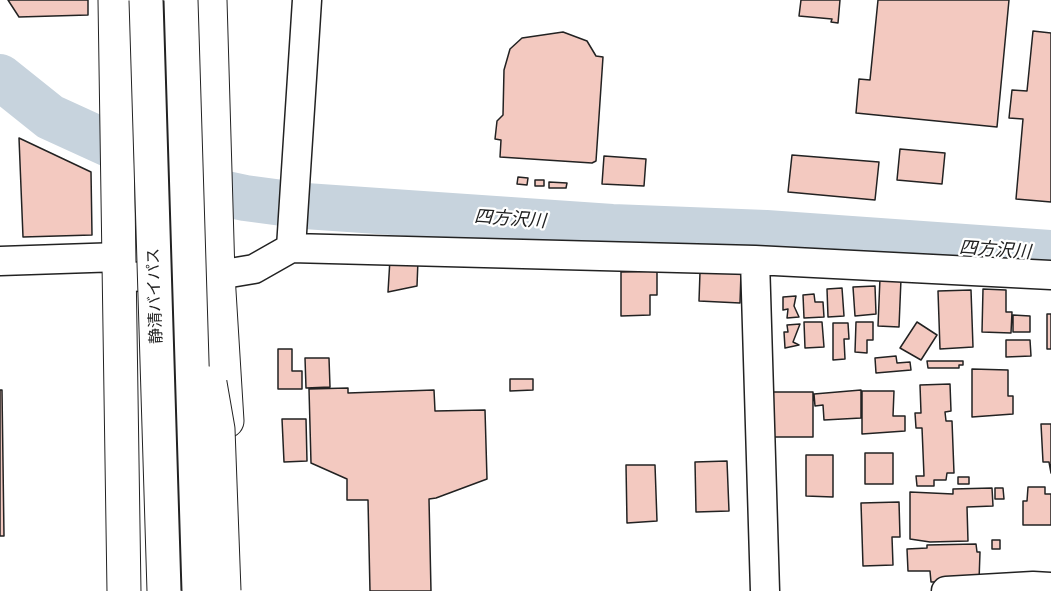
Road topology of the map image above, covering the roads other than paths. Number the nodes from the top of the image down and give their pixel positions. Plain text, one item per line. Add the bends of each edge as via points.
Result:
1 (115, 0) edge
2 (146, 0) edge
3 (181, 0) edge
4 (210, 0) edge
5 (307, 0) edge
6 (291, 239) junction
7 (189, 254) junction
8 (755, 260) junction
9 (0, 261) edge
10 (120, 267) junction
11 (218, 275) junction
12 (1051, 275) edge
13 (154, 293) junction
14 (1051, 588) edge
15 (123, 591) edge
16 (141, 591) edge
17 (164, 591) edge
18 (199, 591) edge
19 (224, 591) edge
20 (237, 591) edge
21 (765, 591) edge
22 (946, 591) edge

1 - 10 highway
2 - 13 highway, 静清バイパス, bridge
3 - 7 highway, bridge
4 - 11 highway
5 - 6 street
6 - 8 street
6 - 11 street via 254,269
7 - 18 highway, bridge
7 - 19 highway, bridge via 218,429
8 - 12 street
8 - 21 street
9 - 10 street
10 - 11 street
10 - 15 highway
11 - 20 highway
13 - 16 highway, bridge via 142,476
13 - 17 highway, 静清バイパス, bridge
14 - 22 street

